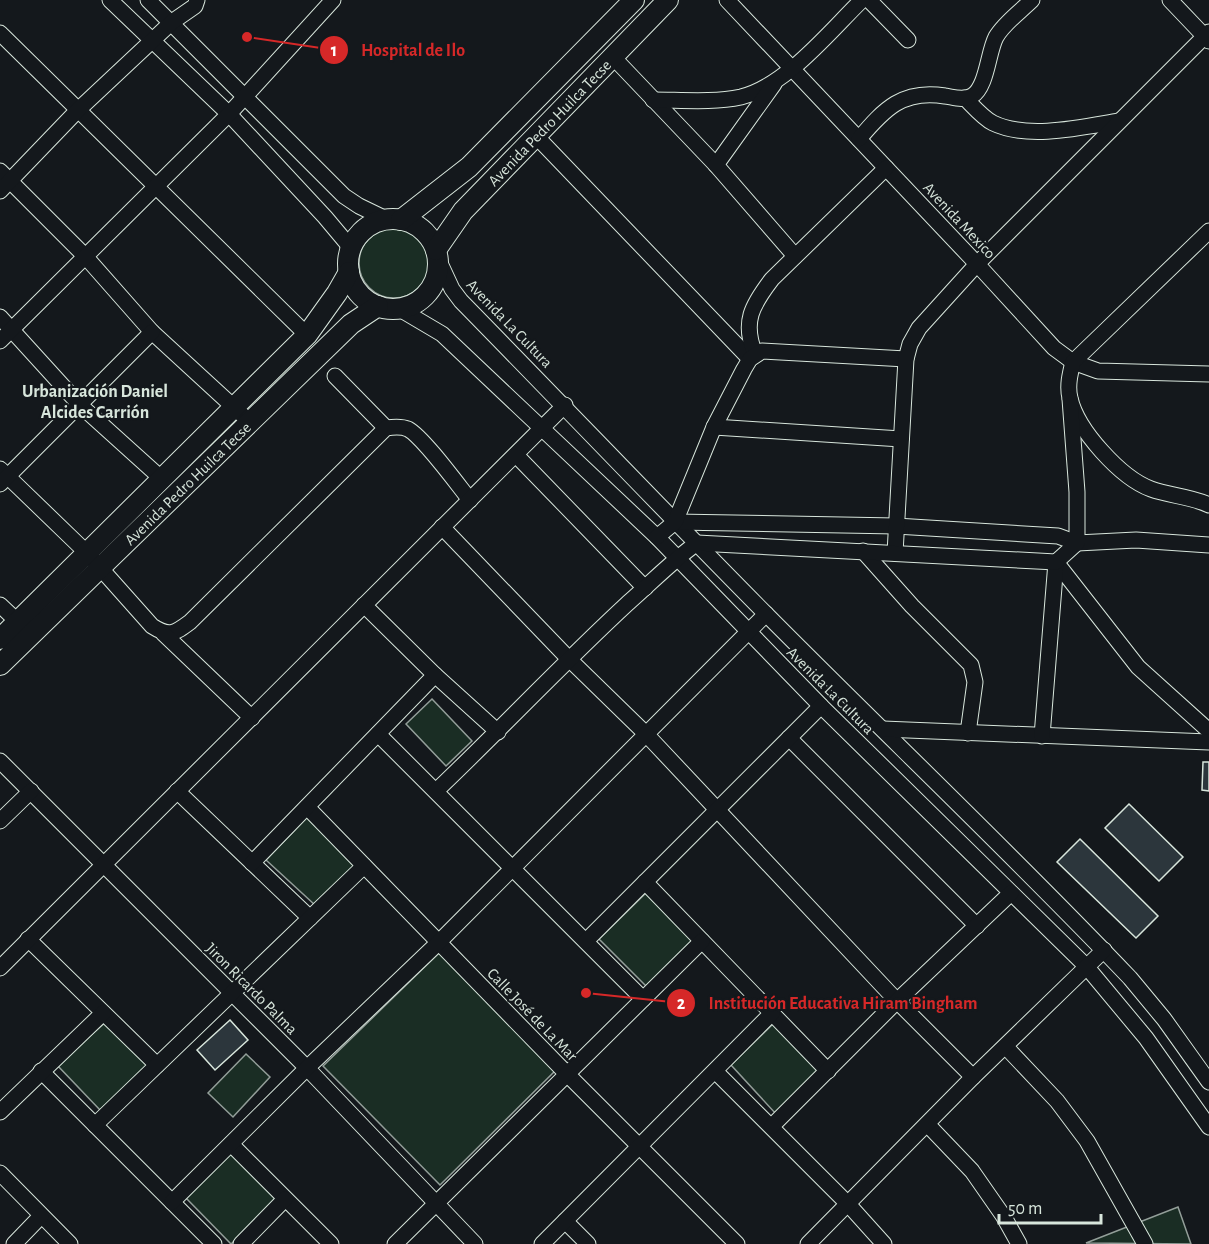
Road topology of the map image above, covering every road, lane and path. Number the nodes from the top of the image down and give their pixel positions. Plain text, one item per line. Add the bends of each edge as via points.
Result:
1 (110, 0) edge
2 (148, 0) edge
3 (197, 0) edge
4 (333, 0) edge
5 (634, 0) edge
6 (668, 0) edge
7 (727, 0) edge
8 (862, 0) edge
9 (869, 0) edge
10 (1032, 0) edge
11 (1170, 0) edge
12 (172, 22) junction
13 (0, 33) edge
14 (1208, 36) edge
15 (908, 40) dead end
16 (153, 41) junction
17 (613, 57) junction
18 (792, 68) junction
19 (776, 82) junction
20 (245, 98) junction
21 (964, 98) junction
22 (653, 100) junction
23 (77, 111) junction
24 (230, 114) junction
25 (1119, 121) junction
26 (536, 135) junction
27 (859, 139) junction
28 (716, 165) junction
29 (886, 168) junction
30 (3, 181) edge
31 (155, 186) junction
32 (394, 220) junction
33 (1209, 231) edge
34 (351, 248) junction
35 (85, 256) junction
36 (437, 256) junction
37 (795, 256) junction
38 (977, 264) junction
39 (349, 272) junction
40 (378, 306) junction
41 (398, 308) junction
42 (0, 317) edge
43 (12, 329) junction
44 (152, 332) junction
45 (306, 335) junction
46 (0, 341) edge
47 (752, 357) junction
48 (906, 359) junction
49 (1073, 362) junction
50 (1209, 374) edge
51 (335, 376) dead end
52 (1070, 399) junction
53 (80, 405) junction
54 (565, 405) junction
55 (235, 406) junction
56 (250, 422) junction
57 (714, 427) junction
58 (386, 428) junction
59 (542, 429) junction
60 (901, 440) junction
61 (516, 455) junction
62 (2, 477) edge
63 (162, 479) junction
64 (470, 500) junction
65 (1209, 505) edge
66 (675, 522) junction
67 (896, 526) junction
68 (442, 527) junction
69 (657, 537) junction
70 (697, 543) junction
71 (1077, 543) junction
72 (1209, 545) edge
73 (863, 551) junction
74 (87, 553) junction
75 (895, 553) junction
76 (676, 558) junction
77 (1056, 562) junction
78 (101, 568) junction
79 (645, 588) junction
80 (0, 605) edge
81 (364, 605) junction
82 (766, 614) junction
83 (18, 622) junction
84 (748, 632) junction
85 (163, 633) junction
86 (0, 639) edge
87 (568, 658) junction
88 (0, 665) edge
89 (435, 675) junction
90 (821, 706) junction
91 (252, 718) junction
92 (883, 729) junction
93 (1209, 731) edge
94 (498, 732) junction
95 (968, 732) junction
96 (378, 734) junction
97 (646, 734) junction
98 (1042, 736) junction
99 (789, 738) junction
100 (1209, 742) edge
101 (0, 761) edge
102 (31, 791) junction
103 (436, 791) junction
104 (177, 792) junction
105 (307, 807) junction
106 (718, 810) junction
107 (0, 821) edge
108 (252, 863) junction
109 (104, 866) junction
110 (364, 866) junction
111 (512, 867) junction
112 (645, 882) junction
113 (1011, 893) junction
114 (310, 918) junction
115 (977, 926) junction
116 (28, 939) junction
117 (586, 941) junction
118 (702, 941) junction
119 (438, 943) junction
120 (1104, 950) junction
121 (1086, 966) junction
122 (0, 968) edge
123 (232, 993) junction
124 (643, 999) junction
125 (897, 1001) junction
126 (104, 1013) junction
127 (772, 1013) junction
128 (1006, 1047) junction
129 (157, 1065) junction
130 (306, 1068) junction
131 (41, 1071) junction
132 (715, 1071) junction
133 (828, 1071) junction
134 (567, 1074) junction
135 (973, 1077) junction
136 (1209, 1082) edge
137 (0, 1112) edge
138 (95, 1125) junction
139 (928, 1125) junction
140 (772, 1126) junction
141 (1209, 1127) edge
142 (231, 1144) junction
143 (639, 1147) junction
144 (0, 1173) edge
145 (285, 1199) junction
146 (172, 1202) junction
147 (436, 1203) junction
148 (848, 1204) junction
149 (41, 1216) junction
150 (565, 1221) junction
151 (14, 1244) edge
152 (70, 1244) edge
153 (214, 1244) edge
154 (242, 1244) edge
155 (331, 1244) edge
156 (395, 1244) edge
157 (475, 1244) edge
158 (542, 1244) edge
159 (588, 1244) edge
160 (737, 1244) edge
161 (808, 1244) edge
162 (884, 1244) edge
163 (1018, 1244) edge
164 (1145, 1244) edge

1 - 16 street
2 - 12 street
3 - 12 street via 192,9
4 - 20 street
5 - 32 main road, Avenida Pedro Huilca Tecse via 470,167
6 - 17 main road, Avenida Pedro Huilca Tecse
7 - 18 street, Avenida Mexico
8 - 18 street
9 - 15 street
10 - 21 street via 997,35 979,88 973,96
11 - 14 street
12 - 16 street
12 - 20 street
13 - 23 street
14 - 25 street
16 - 23 street
16 - 24 street
17 - 22 street
17 - 26 main road, Avenida Pedro Huilca Tecse
18 - 19 street
18 - 27 street, Avenida Mexico
19 - 22 street via 740,97
19 - 28 street
20 - 24 street
20 - 32 street via 344,196
21 - 25 street via 991,122 1007,128 1068,130
21 - 27 street via 924,95 898,100
22 - 28 street
23 - 30 street
23 - 31 street
24 - 31 street
24 - 34 street
25 - 38 street
26 - 36 main road, Avenida Pedro Huilca Tecse via 463,211
26 - 47 street
27 - 29 street, Avenida Mexico
28 - 37 street
29 - 37 street
29 - 38 street, Avenida Mexico
30 - 35 street
31 - 35 street
31 - 45 street
32 - 34 main road via 376,222 366,228
32 - 36 main road via 412,223 423,230
33 - 49 street
34 - 39 main road
35 - 43 street
35 - 44 street
36 - 41 main road via 436,278 427,294
36 - 54 street, Avenida La Cultura via 462,301
37 - 47 street via 759,296 750,315 747,329
38 - 48 street via 919,328
38 - 49 street, Avenida Mexico via 1054,348
39 - 40 main road via 359,293
39 - 45 main road, Avenida Pedro Huilca Tecse
40 - 41 main road
40 - 56 main road, Avenida Pedro Huilca Tecse via 351,324
41 - 59 street, Avenida La Cultura via 442,334
42 - 43 street
43 - 46 street
43 - 53 street
44 - 53 street
44 - 55 street
45 - 55 main road, Avenida Pedro Huilca Tecse
47 - 48 street via 762,351
47 - 57 street
48 - 60 street
49 - 50 street, Avenida Mexico via 1098,371
49 - 52 street
51 - 58 street
52 - 65 street via 1094,443 1115,466 1150,489
52 - 71 street
53 - 62 street
53 - 63 street
54 - 59 street
54 - 66 street, Avenida La Cultura
55 - 56 street
55 - 63 main road, Avenida Pedro Huilca Tecse
56 - 78 main road, Avenida Pedro Huilca Tecse
57 - 60 street
57 - 66 street
58 - 64 street via 398,426 419,438
58 - 85 street via 190,622 176,632
59 - 61 street
59 - 69 street, Avenida La Cultura
60 - 67 street
61 - 64 street
61 - 79 street
62 - 74 street
63 - 74 main road, Avenida Pedro Huilca Tecse
64 - 68 street
66 - 67 street
66 - 69 street
66 - 70 street, Avenida La Cultura
67 - 71 street via 1058,536
67 - 75 street
68 - 81 street
68 - 87 street
69 - 76 street, Avenida La Cultura
70 - 73 street
70 - 76 street
70 - 82 street, Avenida La Cultura
71 - 72 street via 1136,540
71 - 77 street
73 - 75 street
73 - 95 street via 971,665 975,682
74 - 78 street
74 - 83 main road, Avenida Pedro Huilca Tecse
75 - 77 street
76 - 79 street
76 - 84 street, Avenida La Cultura
77 - 93 street via 1138,667
77 - 98 street
78 - 85 street via 152,626
78 - 88 main road, Avenida Pedro Huilca Tecse
79 - 87 street
80 - 83 street
81 - 89 street
81 - 91 street
82 - 84 street
82 - 92 street, Avenida La Cultura
83 - 86 main road, Avenida Pedro Huilca Tecse
84 - 90 street, Avenida La Cultura
84 - 97 street
85 - 91 street
87 - 94 street
87 - 97 street
89 - 94 street
89 - 96 street
90 - 99 street
90 - 113 street, Avenida La Cultura
91 - 104 street
92 - 95 street
92 - 120 street, Avenida La Cultura
94 - 103 street
95 - 98 street
96 - 103 street
96 - 105 street
97 - 106 street
97 - 111 street
98 - 100 street
99 - 106 street
99 - 115 street
101 - 102 street, Jiron Ricardo Palma
102 - 107 street
102 - 109 street, Jiron Ricardo Palma
103 - 111 street
104 - 108 street
104 - 109 street
105 - 108 street
105 - 110 street, Calle José de La Mar
106 - 112 street
106 - 125 street
108 - 114 street
109 - 116 street
109 - 123 street, Jiron Ricardo Palma
110 - 114 street
110 - 119 street, Calle José de La Mar
111 - 117 street
111 - 119 street
112 - 117 street
112 - 118 street
113 - 115 street
113 - 121 street, Avenida La Cultura
114 - 123 street
115 - 125 street
116 - 122 street
116 - 126 street
117 - 124 street
118 - 124 street
118 - 127 street
119 - 130 street
119 - 134 street, Calle José de La Mar
120 - 121 street
120 - 136 street, Avenida La Cultura via 1164,1019
121 - 128 street
121 - 141 street, Avenida La Cultura via 1146,1038
123 - 129 street
123 - 130 street, Jiron Ricardo Palma
124 - 134 street
125 - 133 street
125 - 135 street
126 - 129 street
126 - 131 street
127 - 132 street
127 - 133 street
128 - 135 street
128 - 164 street via 1057,1101 1087,1141
129 - 138 street
130 - 142 street
130 - 147 street, Jiron Ricardo Palma
131 - 137 street
131 - 138 street
132 - 140 street
132 - 143 street
133 - 140 street
134 - 143 street, Calle José de La Mar
134 - 147 street
135 - 139 street
138 - 146 street
139 - 148 street
139 - 163 street via 972,1171
140 - 148 street
142 - 145 street
142 - 146 street
143 - 150 street
143 - 160 street, Calle José de La Mar
144 - 149 street
145 - 154 street
145 - 155 street
146 - 153 street
147 - 156 street
147 - 157 street, Jiron Ricardo Palma
148 - 161 street
148 - 162 street
149 - 151 street
149 - 152 street
150 - 158 street
150 - 159 street

